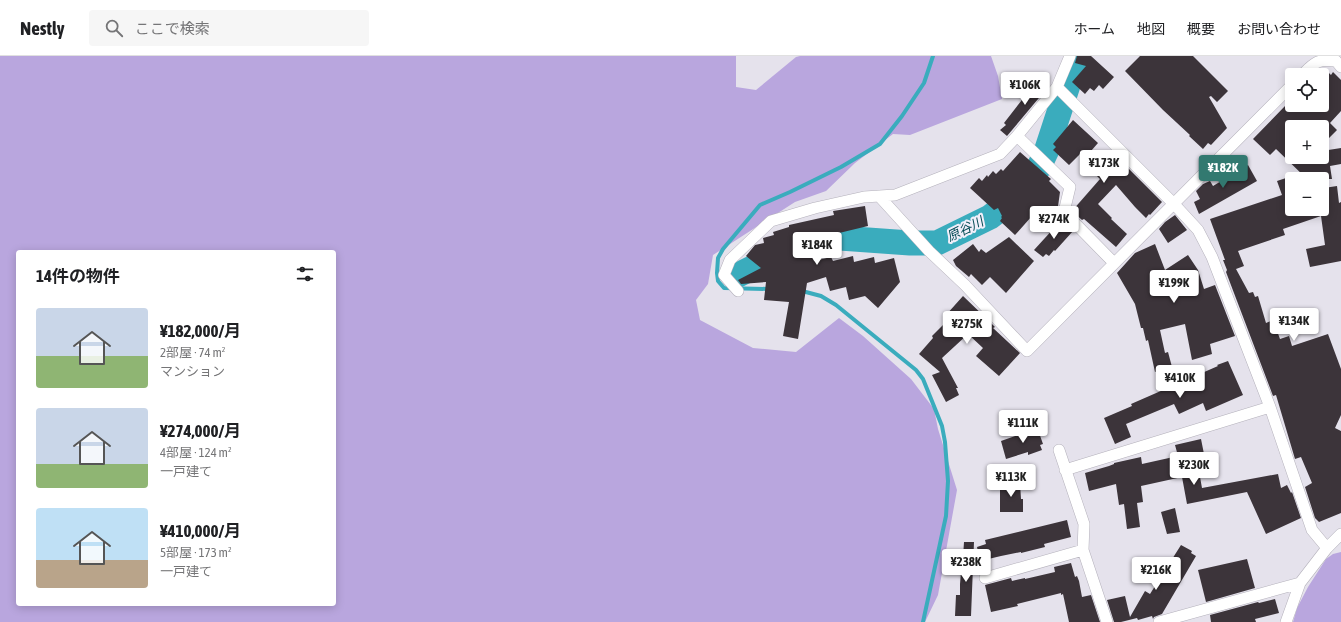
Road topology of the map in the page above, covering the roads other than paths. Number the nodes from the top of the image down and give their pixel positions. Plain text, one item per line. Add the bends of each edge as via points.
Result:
1 (1070, 56) edge
2 (1341, 67) edge
3 (1309, 68) edge
4 (1056, 87) junction
5 (1285, 92) edge
6 (1017, 136) junction
7 (879, 196) junction
8 (1174, 204) junction
9 (1114, 263) junction
10 (738, 291) dead end
11 (1270, 407) junction
12 (1059, 450) dead end
13 (1065, 470) junction
14 (1341, 534) edge
15 (1327, 548) junction
16 (1083, 550) junction
17 (985, 578) dead end
18 (1300, 583) junction
19 (1107, 622) edge
20 (1159, 622) edge
21 (1286, 622) edge

1 - 4 street
2 - 3 street via 1336,62 1323,60
4 - 6 street
4 - 8 street
5 - 8 street
6 - 7 street via 1000,154 895,195
6 - 9 street via 1070,187 1064,212
7 - 9 street via 1027,351
7 - 10 street via 815,208 771,221 730,260 724,275
8 - 9 street
8 - 11 street via 1198,230 1212,257
11 - 13 street
11 - 15 street via 1312,530
12 - 13 street
13 - 16 street via 1084,524
14 - 15 street
15 - 18 street
16 - 17 street
16 - 19 street
18 - 20 street
18 - 21 street

